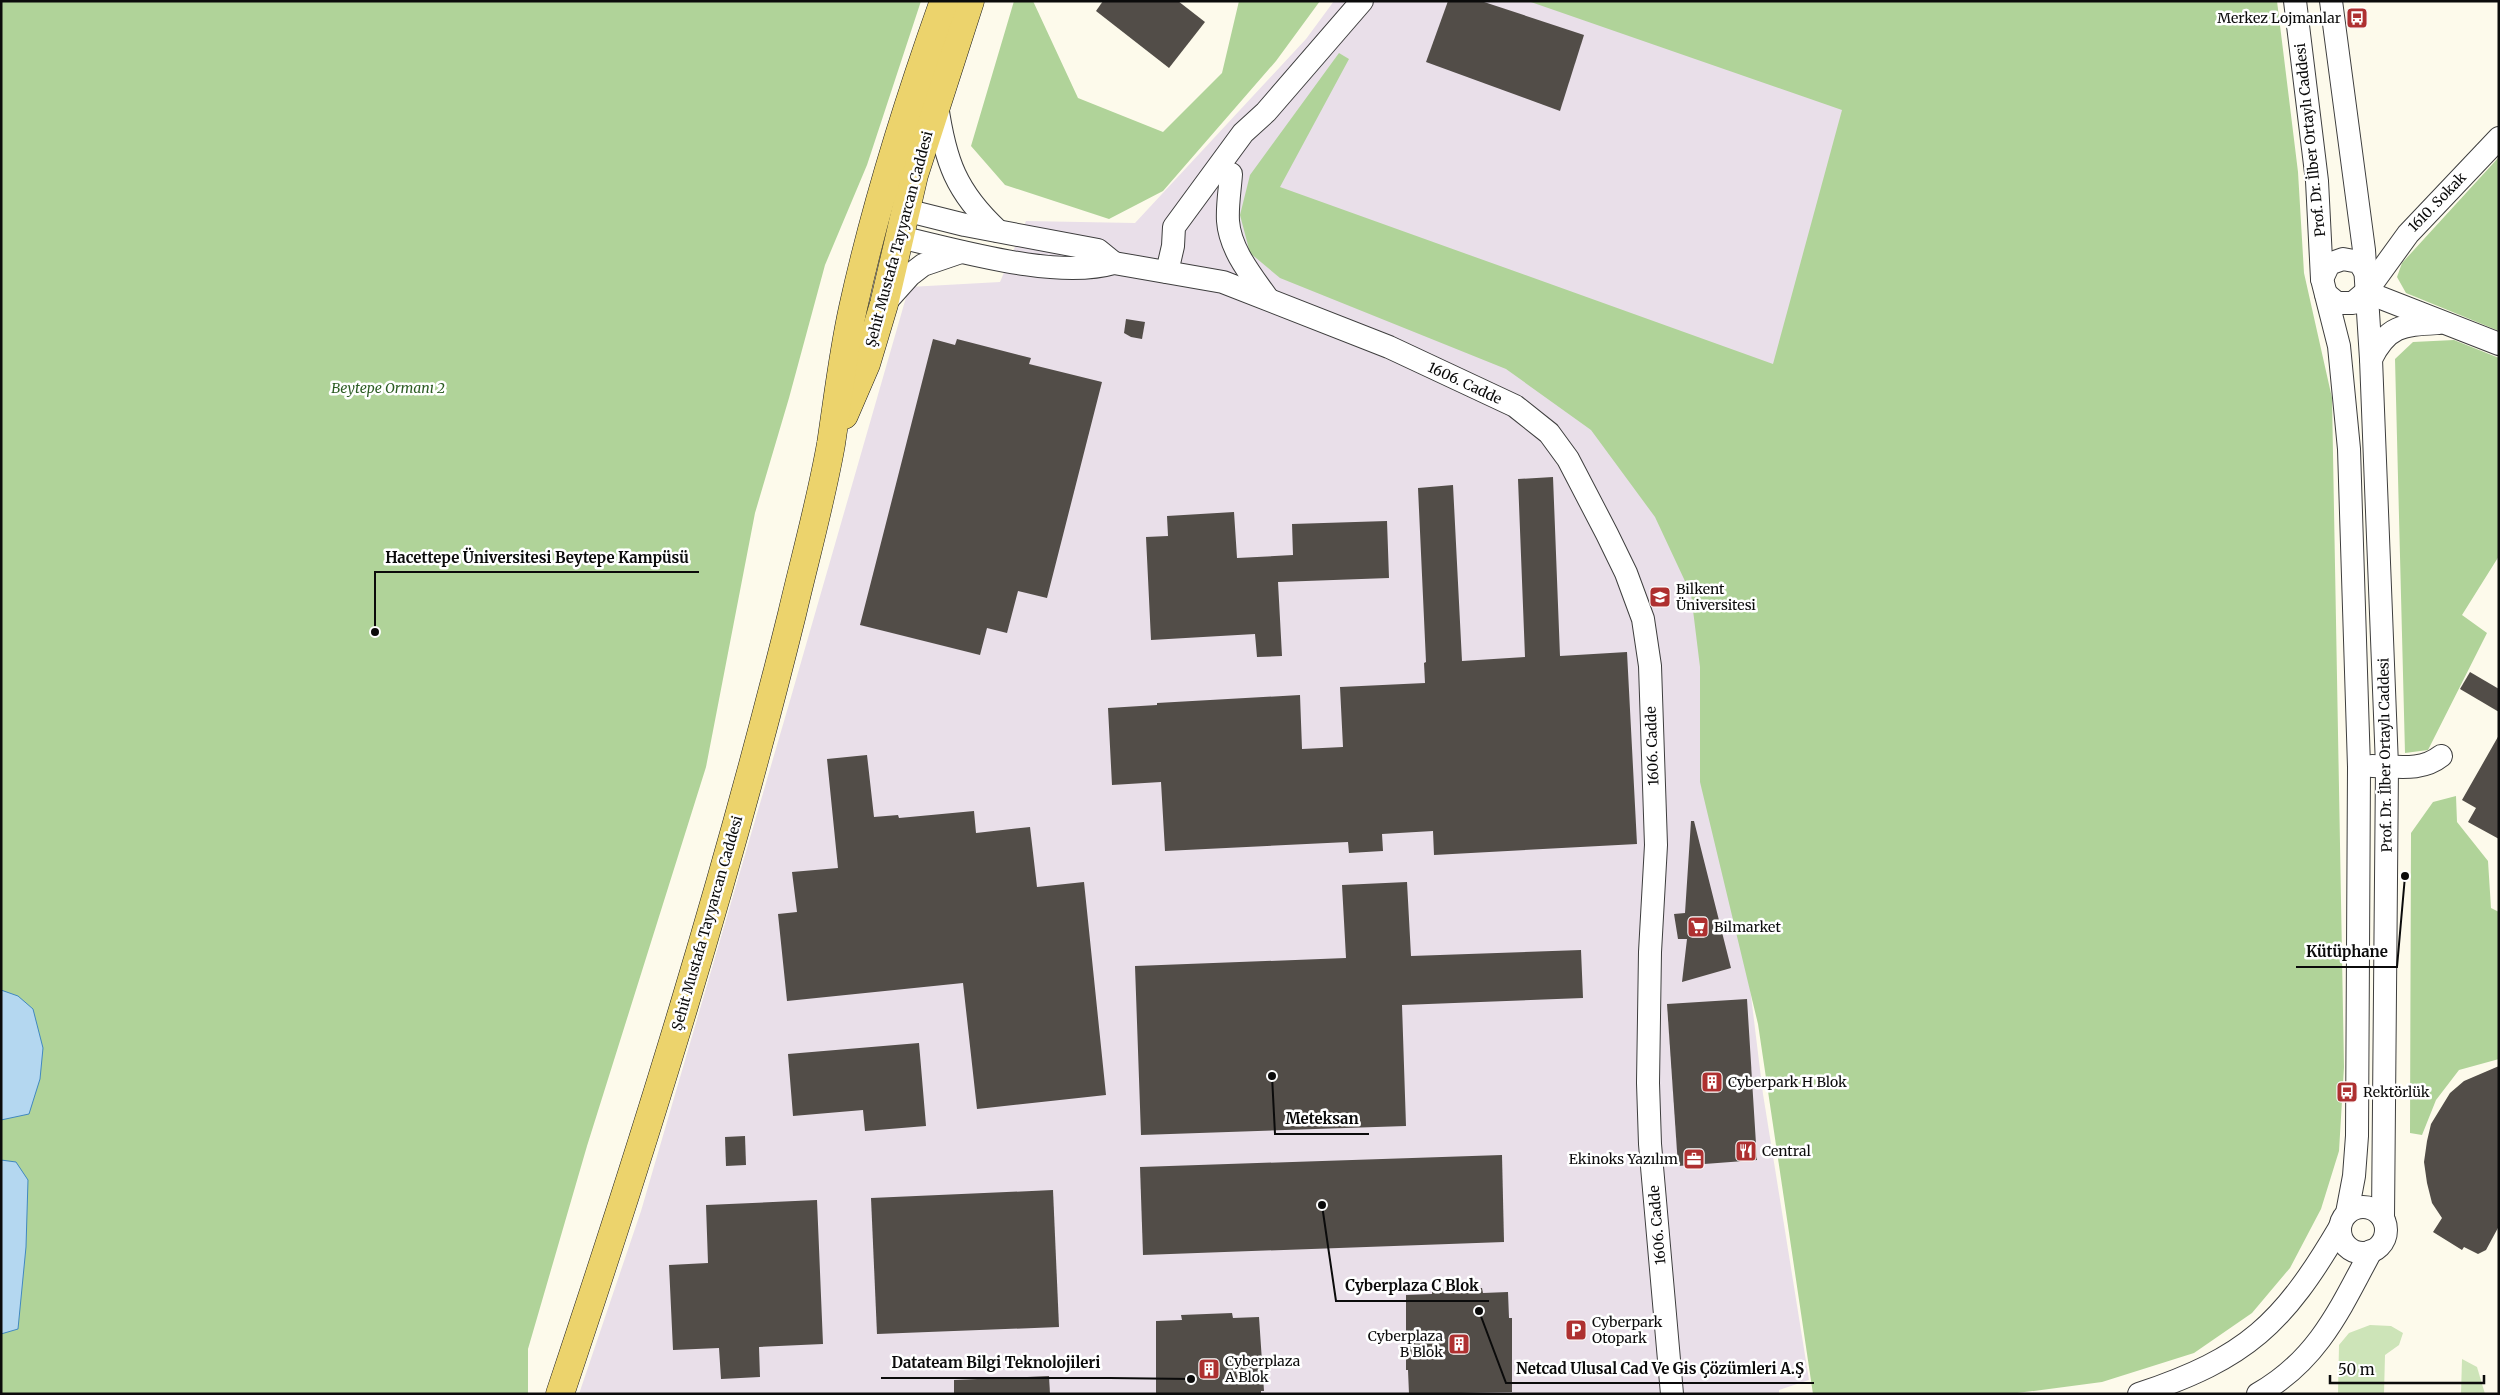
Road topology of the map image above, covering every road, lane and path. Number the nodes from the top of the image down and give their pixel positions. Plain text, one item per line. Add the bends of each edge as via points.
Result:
1 (944, 1) edge
2 (970, 1) edge
3 (1362, 1) edge
4 (2295, 1) edge
5 (2331, 1) edge
6 (937, 102) junction
7 (1266, 112) junction
8 (2499, 138) edge
9 (1231, 174) junction
10 (878, 203) junction
11 (905, 210) junction
12 (871, 230) junction
13 (998, 231) junction
14 (2408, 234) junction
15 (898, 236) junction
16 (1173, 246) junction
17 (2364, 250) junction
18 (963, 252) junction
19 (2389, 259) junction
20 (1114, 263) junction
21 (1167, 272) junction
22 (2366, 282) junction
23 (2324, 286) junction
24 (1268, 299) junction
25 (884, 304) junction
26 (2396, 304) junction
27 (2443, 323) junction
28 (2499, 344) edge
29 (2371, 359) junction
30 (830, 446) junction
31 (2440, 756) dead end
32 (2359, 766) junction
33 (2387, 766) junction
34 (2358, 950) junction
35 (2386, 950) junction
36 (2383, 1218) junction
37 (2344, 1220) junction
38 (2371, 1251) junction
39 (560, 1394) edge
40 (1672, 1394) edge
41 (2139, 1394) edge
42 (2258, 1394) edge

1 - 10 main road, Şehit Mustafa Tayyarcan Caddesi
2 - 6 main road, Şehit Mustafa Tayyarcan Caddesi
3 - 7 street
4 - 23 street, Prof. Dr. İlber Ortaylı Caddesi via 2317,181
5 - 17 street, Prof. Dr. İlber Ortaylı Caddesi
6 - 11 main road, Şehit Mustafa Tayyarcan Caddesi
6 - 13 street via 944,149 953,174 982,216
7 - 9 street via 1256,141
7 - 16 street via 1243,133 1174,227
8 - 14 street, 1610. Sokak
9 - 16 street
9 - 24 street via 1228,221 1232,238 1244,264
10 - 11 main road
10 - 12 main road, Şehit Mustafa Tayyarcan Caddesi
11 - 13 street
11 - 15 main road, Şehit Mustafa Tayyarcan Caddesi
12 - 15 main road
12 - 30 main road, Şehit Mustafa Tayyarcan Caddesi via 842,359
13 - 20 street via 1098,250
14 - 17 street, 1610. Sokak
14 - 19 street
15 - 18 street
15 - 25 main road, Şehit Mustafa Tayyarcan Caddesi
16 - 21 street
17 - 22 street, Prof. Dr. İlber Ortaylı Caddesi
18 - 20 street via 1013,262 1080,268
18 - 25 street via 923,265
19 - 22 street
19 - 26 street via 2384,276 2386,290
20 - 21 street, 1606. Cadde
21 - 24 street, 1606. Cadde via 1223,282
22 - 23 street via 2353,303 2337,302
22 - 23 street via 2359,262 2343,259 2329,264
22 - 26 street
22 - 29 street, Prof. Dr. İlber Ortaylı Caddesi
23 - 32 street, Prof. Dr. İlber Ortaylı Caddesi via 2339,346 2349,448
24 - 40 street, 1606. Cadde via 1389,347 1515,406 1549,433 1568,459 1626,573 1642,619 1650,666 1656,845 1650,952 1650,1144
25 - 30 main road, Şehit Mustafa Tayyarcan Caddesi via 866,364
26 - 27 street
27 - 28 street
27 - 29 street via 2396,329 2380,340
29 - 33 street, Prof. Dr. İlber Ortaylı Caddesi
30 - 39 main road, Şehit Mustafa Tayyarcan Caddesi via 781,656 714,908 597,1288
31 - 33 street via 2419,767
32 - 33 street
32 - 34 street, Prof. Dr. İlber Ortaylı Caddesi
33 - 35 street, Prof. Dr. İlber Ortaylı Caddesi
34 - 35 street
34 - 37 street, Prof. Dr. İlber Ortaylı Caddesi via 2357,1136 2354,1176
35 - 36 street, Prof. Dr. İlber Ortaylı Caddesi
36 - 37 street via 2366,1207 2359,1207
36 - 38 street, Prof. Dr. İlber Ortaylı Caddesi via 2385,1238
37 - 38 street via 2344,1242 2349,1248 2363,1253
37 - 41 street, Prof. Dr. İlber Ortaylı Caddesi via 2297,1294 2273,1323 2247,1345 2218,1362
38 - 42 street, Prof. Dr. İlber Ortaylı Caddesi via 2332,1324 2312,1350 2281,1381

